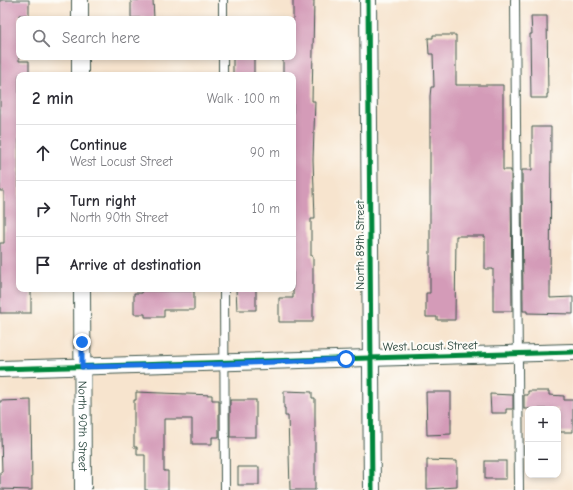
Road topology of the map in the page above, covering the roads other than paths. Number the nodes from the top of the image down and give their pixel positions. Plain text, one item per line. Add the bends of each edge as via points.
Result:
1 (80, 0) edge
2 (223, 0) edge
3 (368, 0) edge
4 (515, 0) edge
5 (80, 16) edge
6 (223, 16) edge
7 (80, 60) edge
8 (223, 60) edge
9 (80, 72) edge
10 (224, 72) edge
11 (82, 292) edge
12 (224, 292) edge
13 (573, 352) edge
14 (518, 354) junction
15 (371, 358) junction
16 (225, 364) junction
17 (82, 367) junction
18 (0, 369) edge
19 (83, 490) edge
20 (225, 490) edge
21 (372, 490) edge
22 (519, 490) edge

1 - 5 street
2 - 6 lane
3 - 15 street, North 89th Street
4 - 14 lane
7 - 9 street
8 - 10 lane
11 - 17 street, North 90th Street
12 - 16 lane
13 - 14 street, West Locust Street
14 - 15 street, West Locust Street
14 - 22 lane
15 - 16 street, West Locust Street
15 - 21 street, North 89th Street
16 - 17 street, West Locust Street
16 - 20 lane
17 - 18 street, West Locust Street
17 - 19 street, North 90th Street

